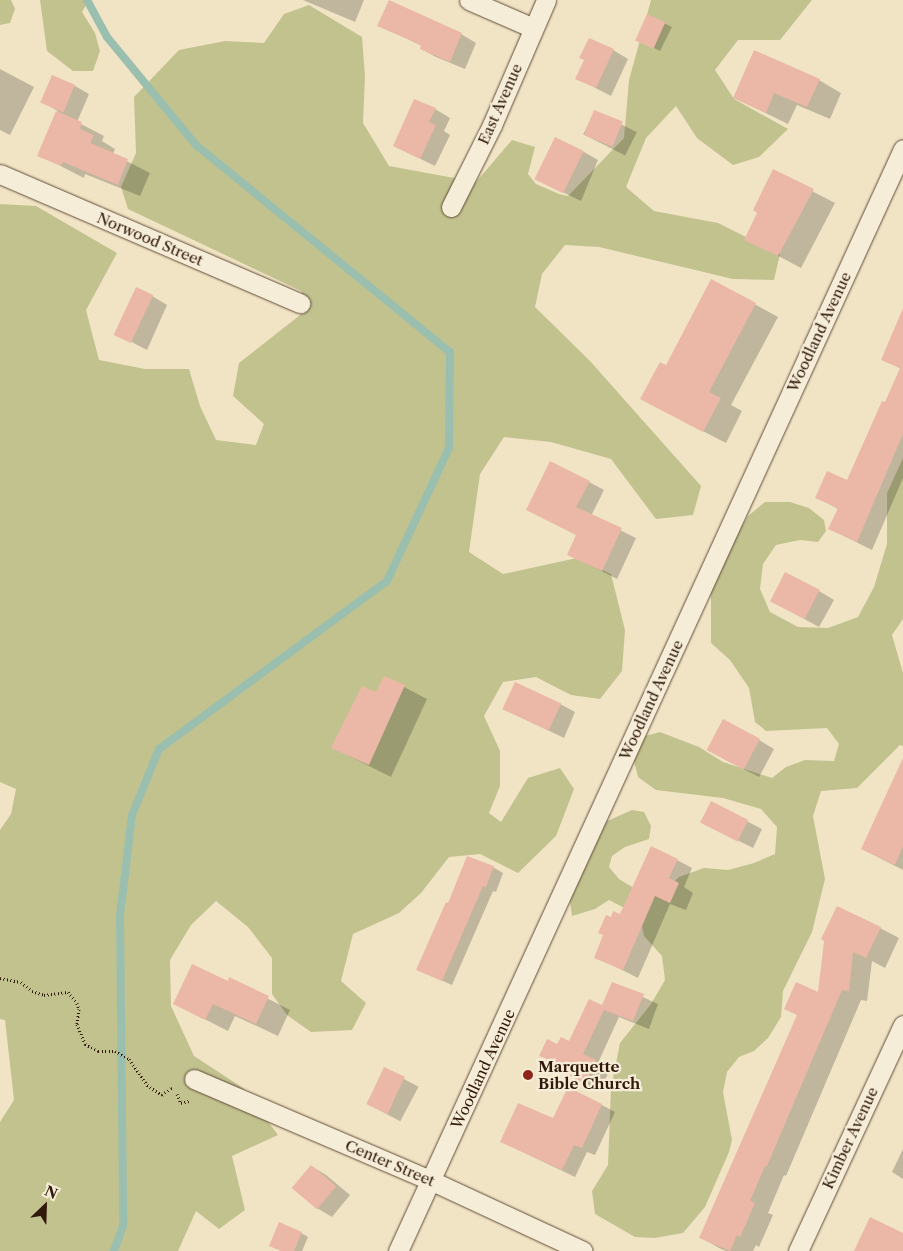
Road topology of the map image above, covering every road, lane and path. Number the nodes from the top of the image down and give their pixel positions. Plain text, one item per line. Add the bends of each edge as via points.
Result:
1 (470, 0) edge
2 (546, 0) edge
3 (533, 28) junction
4 (903, 149) edge
5 (0, 174) edge
6 (450, 207) dead end
7 (300, 303) dead end
8 (0, 978) edge
9 (903, 1025) edge
10 (199, 1081) joint
11 (432, 1181) junction
12 (398, 1251) edge
13 (583, 1251) edge
14 (798, 1251) edge

1 - 3 street
2 - 3 street, East Avenue
3 - 6 street, East Avenue via 492,125
4 - 11 street, Woodland Avenue
5 - 7 street, Norwood Street
8 - 10 path via 21,982 44,995 68,992 79,1009 77,1024 85,1044 98,1051 115,1051 129,1059 146,1085 162,1095 171,1088 176,1090 181,1103 186,1103 194,1097
9 - 14 street, Kimber Avenue
10 - 11 street, Center Street
11 - 12 street, Woodland Avenue
11 - 13 street, Center Street

